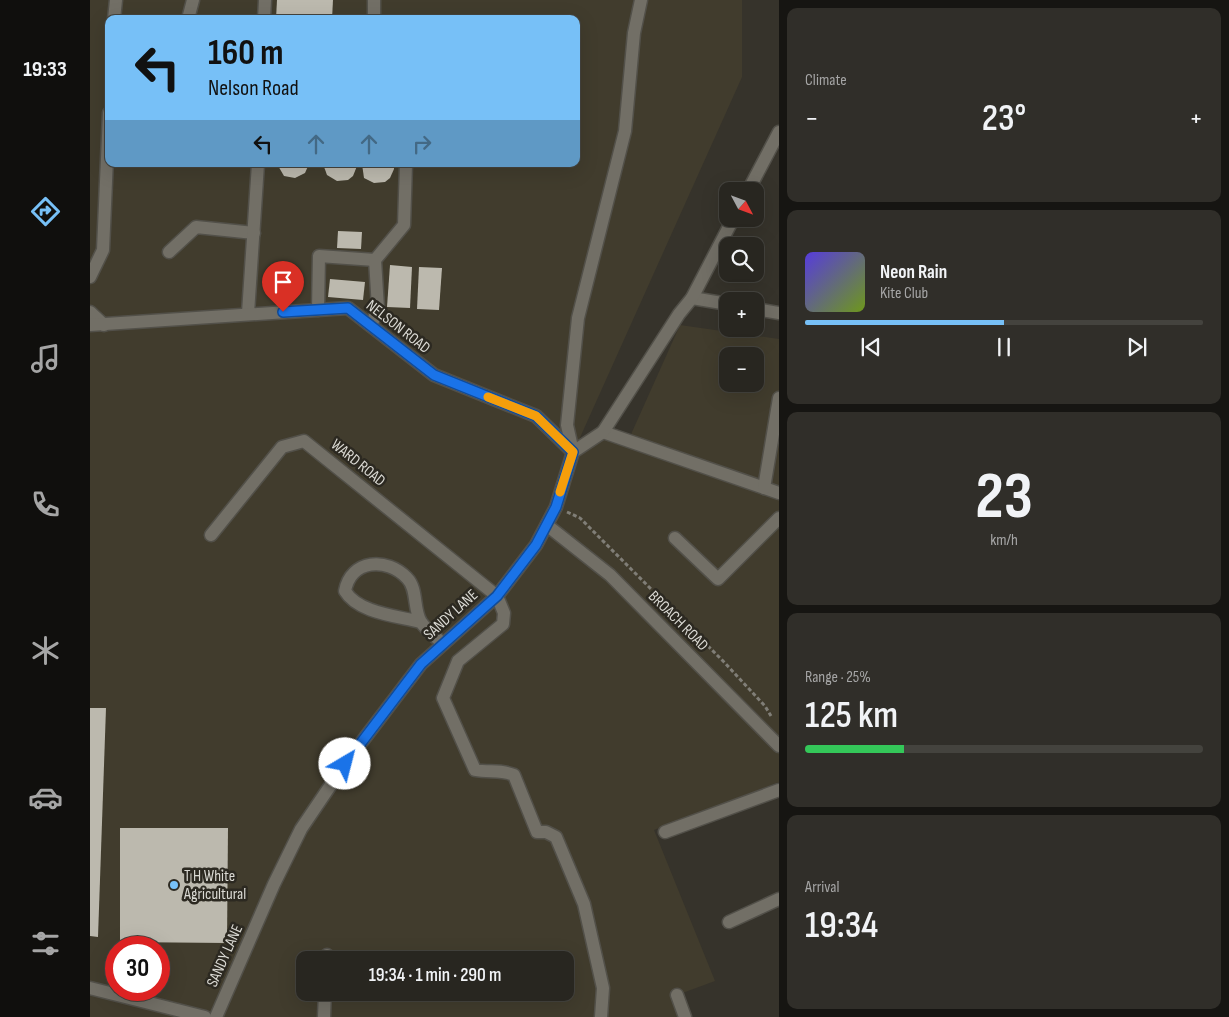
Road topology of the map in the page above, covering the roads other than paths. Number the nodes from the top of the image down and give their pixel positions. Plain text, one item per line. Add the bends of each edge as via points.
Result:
1 (116, 0) edge
2 (193, 0) edge
3 (265, 0) edge
4 (374, 0) edge
5 (641, 0) edge
6 (114, 15) edge
7 (189, 15) edge
8 (264, 15) edge
9 (374, 15) edge
10 (779, 132) edge
11 (107, 167) edge
12 (258, 167) edge
13 (406, 167) edge
14 (753, 182) edge
15 (729, 228) edge
16 (254, 233) junction
17 (168, 252) dead end
18 (375, 260) junction
19 (90, 277) edge
20 (692, 298) junction
21 (719, 302) edge
22 (318, 310) junction
23 (764, 310) edge
24 (90, 312) edge
25 (248, 313) junction
26 (779, 313) edge
27 (90, 325) edge
28 (104, 325) junction
29 (371, 326) junction
30 (779, 398) edge
31 (604, 432) junction
32 (573, 452) junction
33 (764, 488) junction
34 (779, 493) edge
35 (779, 518) edge
36 (548, 526) junction
37 (210, 535) dead end
38 (675, 538) dead end
39 (497, 596) junction
40 (420, 622) junction
41 (443, 644) junction
42 (779, 746) edge
43 (779, 790) edge
44 (665, 832) dead end
45 (779, 899) edge
46 (729, 922) dead end
47 (90, 988) edge
48 (677, 996) dead end
49 (325, 1001) edge
50 (205, 1017) edge
51 (216, 1017) edge
52 (324, 1017) edge
53 (602, 1017) edge
54 (684, 1017) edge

1 - 6 street
2 - 7 street
3 - 8 street
4 - 9 street
5 - 32 street via 634,32 625,131 578,318 567,425
10 - 14 street
11 - 19 street via 103,250
12 - 16 street
13 - 18 street via 404,225
15 - 20 street
16 - 17 street via 196,228
16 - 25 street
18 - 22 street via 319,256
18 - 29 street via 378,308
20 - 21 street
20 - 31 street
22 - 25 street, NELSON ROAD
22 - 29 street, NELSON ROAD via 348,308
23 - 26 street
24 - 28 street
25 - 28 street, NELSON ROAD
27 - 28 street, NELSON ROAD
29 - 32 street, NELSON ROAD via 434,375 536,416
30 - 33 street
31 - 32 street
31 - 33 street
32 - 36 street, SANDY LANE
33 - 34 street
35 - 38 street via 718,579
36 - 39 street, SANDY LANE
36 - 42 street, BROACH ROAD via 610,575
37 - 39 street, WARD ROAD via 282,447 304,441
39 - 41 street, SANDY LANE
39 - 53 street via 504,613 503,624 458,661 443,698 475,770 489,773 502,770 514,775 537,832 556,837 584,904 603,988
40 - 40 street via 408,578 389,567 369,564 354,570 346,582 345,591 350,600 366,609
40 - 41 street
41 - 51 street, SANDY LANE via 409,679 345,764 302,829 274,884
43 - 44 street
45 - 46 street
47 - 50 street
48 - 54 street
49 - 52 street

